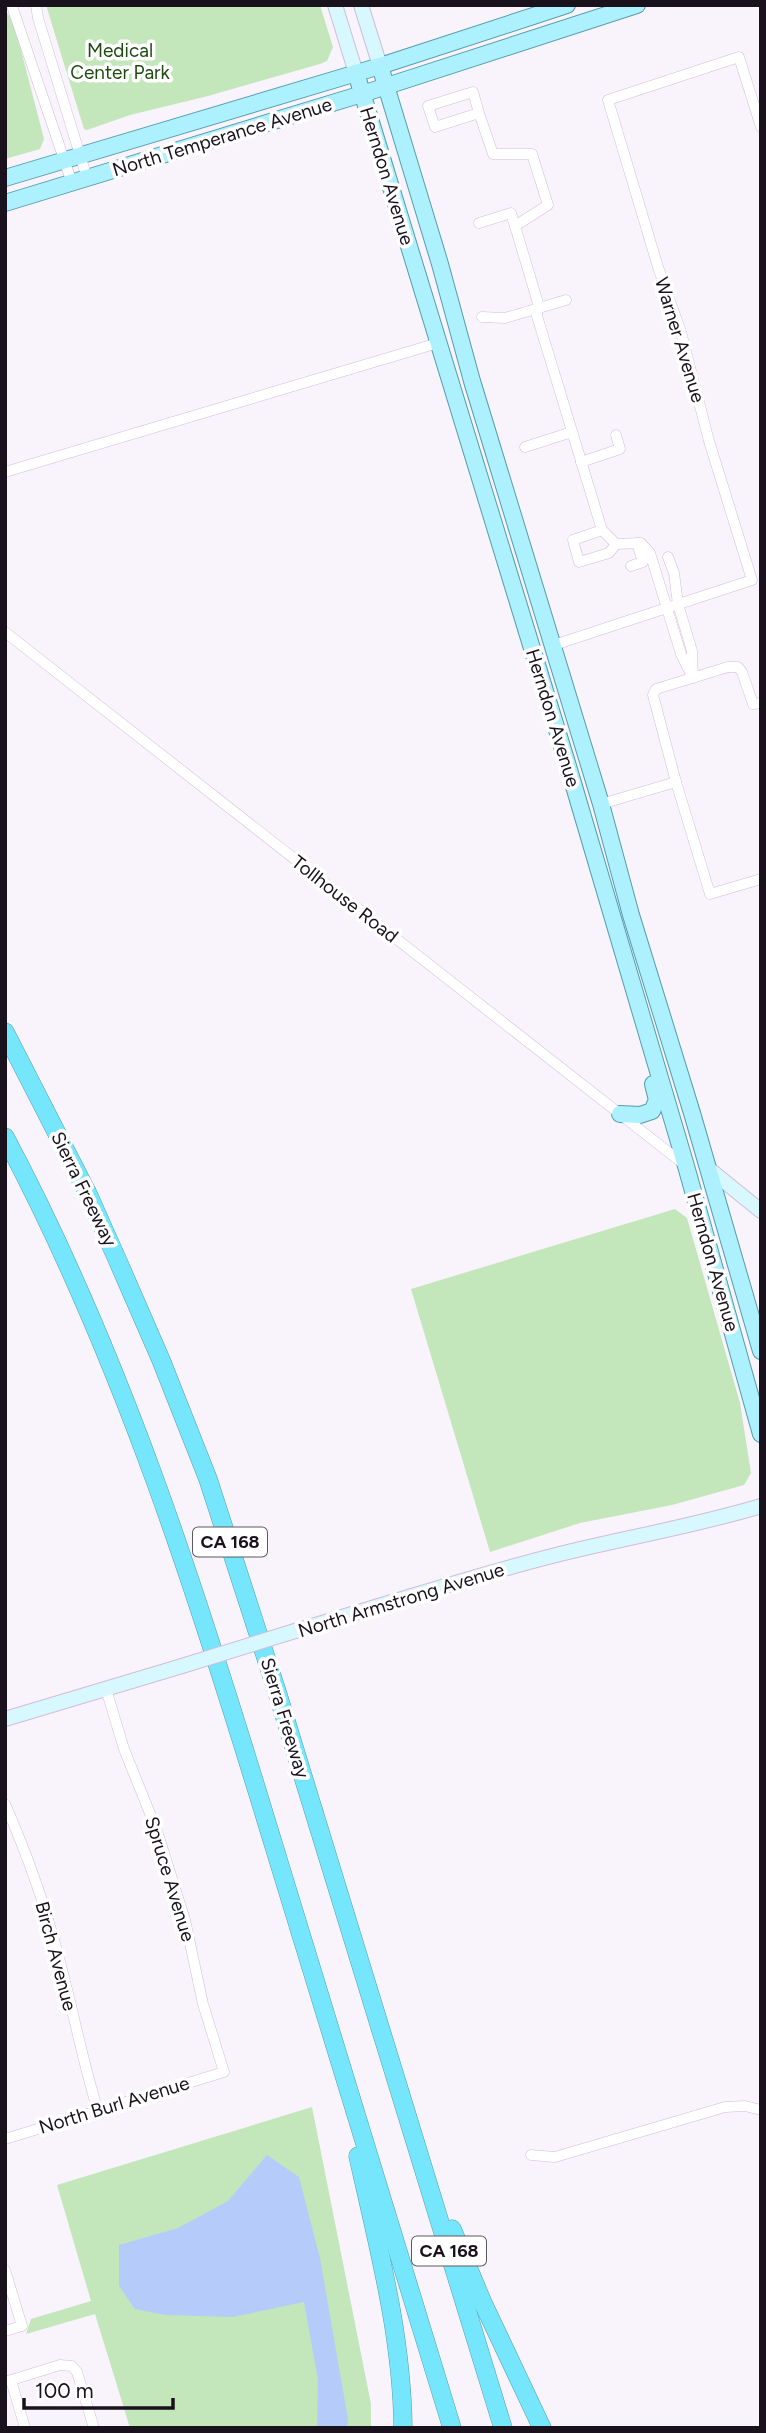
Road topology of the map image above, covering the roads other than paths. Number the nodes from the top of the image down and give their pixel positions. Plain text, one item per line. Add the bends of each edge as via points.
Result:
1 (22, 5) edge
2 (37, 5) edge
3 (335, 5) edge
4 (361, 5) edge
5 (567, 5) edge
6 (638, 5) edge
7 (11, 6) edge
8 (380, 66) junction
9 (356, 73) junction
10 (386, 87) junction
11 (362, 94) junction
12 (479, 113) junction
13 (761, 127) edge
14 (72, 158) junction
15 (5, 178) edge
16 (80, 180) junction
17 (5, 203) edge
18 (479, 223) dead end
19 (515, 226) junction
20 (566, 300) dead end
21 (537, 309) junction
22 (482, 317) dead end
23 (438, 343) junction
24 (572, 432) junction
25 (617, 435) dead end
26 (525, 447) dead end
27 (581, 462) junction
28 (5, 472) edge
29 (490, 511) junction
30 (603, 530) junction
31 (639, 543) junction
32 (616, 544) junction
33 (668, 557) dead end
34 (631, 566) dead end
35 (677, 604) junction
36 (666, 608) junction
37 (5, 632) edge
38 (551, 646) junction
39 (535, 654) junction
40 (693, 678) junction
41 (761, 703) edge
42 (676, 782) junction
43 (601, 804) junction
44 (761, 879) edge
45 (5, 1032) edge
46 (649, 1042) junction
47 (620, 1114) junction
48 (696, 1125) junction
49 (5, 1137) edge
50 (686, 1166) junction
51 (709, 1169) junction
52 (761, 1211) edge
53 (761, 1353) edge
54 (761, 1434) edge
55 (761, 1506) edge
56 (106, 1689) junction
57 (5, 1719) edge
58 (5, 1804) edge
59 (224, 2072) joint
60 (394, 2075) junction
61 (352, 2100) junction
62 (761, 2110) edge
63 (98, 2111) junction
64 (5, 2139) edge
65 (531, 2155) dead end
66 (5, 2270) edge
67 (5, 2331) edge
68 (8, 2381) edge
69 (25, 2428) edge
70 (94, 2428) edge
71 (403, 2428) edge
72 (452, 2428) edge
73 (503, 2428) edge
74 (542, 2428) edge

1 - 7 street
2 - 14 street
3 - 9 street, Herndon Avenue
4 - 8 street, Herndon Avenue
5 - 8 main road, North Temperance Avenue
6 - 10 main road, North Temperance Avenue
7 - 14 street
8 - 9 main road, North Temperance Avenue
8 - 10 main road, Herndon Avenue
9 - 11 main road, Herndon Avenue
9 - 14 main road, North Temperance Avenue
10 - 11 main road, North Temperance Avenue
10 - 38 main road, Herndon Avenue
11 - 16 main road, North Temperance Avenue
11 - 23 main road, Herndon Avenue
12 - 12 street via 473,92 428,106 435,127
12 - 19 street via 493,154 532,154 548,205
13 - 35 street, Warner Avenue via 739,57 608,100 752,580
14 - 15 main road, North Temperance Avenue
14 - 16 street
14 - 16 street
16 - 17 main road, North Temperance Avenue
18 - 19 street via 511,213
19 - 21 street
20 - 21 street
21 - 22 street via 505,318
21 - 24 street
23 - 28 street
23 - 29 main road, Herndon Avenue
24 - 26 street
24 - 27 street
25 - 27 street via 620,449
27 - 30 street
29 - 38 main road via 516,564 539,637
29 - 39 main road, Herndon Avenue
30 - 32 street
30 - 32 street via 572,540 579,562 609,553
31 - 32 street
31 - 34 street via 643,562
31 - 36 street via 650,553
33 - 35 street
35 - 36 street
35 - 40 street via 692,651
36 - 38 street
36 - 40 street
37 - 47 street, Tollhouse Road
38 - 43 main road, Herndon Avenue
39 - 43 main road via 546,660 567,732
39 - 46 main road, Herndon Avenue
40 - 41 street via 737,667 752,704
40 - 42 street via 656,689 653,695
42 - 43 street
42 - 44 street via 710,894
43 - 48 main road, Herndon Avenue
45 - 60 highway, Sierra Freeway / CA 168 via 98,1216 204,1467
46 - 47 main road via 645,1057 655,1107 640,1115
46 - 48 main road via 659,1053 682,1122
46 - 50 main road, Herndon Avenue
47 - 50 street, Tollhouse Road
48 - 51 main road, Herndon Avenue
49 - 61 highway, CA 168 via 88,1312 164,1499
50 - 53 main road via 699,1180 747,1348
50 - 54 main road, Herndon Avenue
51 - 52 street
51 - 53 main road, Herndon Avenue
55 - 56 street, North Armstrong Avenue, bridge via 484,1574
56 - 57 street, North Armstrong Avenue
56 - 59 street, Spruce Avenue via 185,1920
58 - 63 street, Birch Avenue via 47,1917
59 - 63 street, North Burl Avenue
60 - 73 highway, Sierra Freeway / CA 168
60 - 74 highway via 482,2301
61 - 71 highway via 355,2142 395,2322
61 - 72 highway, CA 168
62 - 65 street via 724,2108 555,2157
63 - 64 street, North Burl Avenue
66 - 67 street via 22,2326
68 - 69 street
68 - 70 street via 60,2365 72,2366

